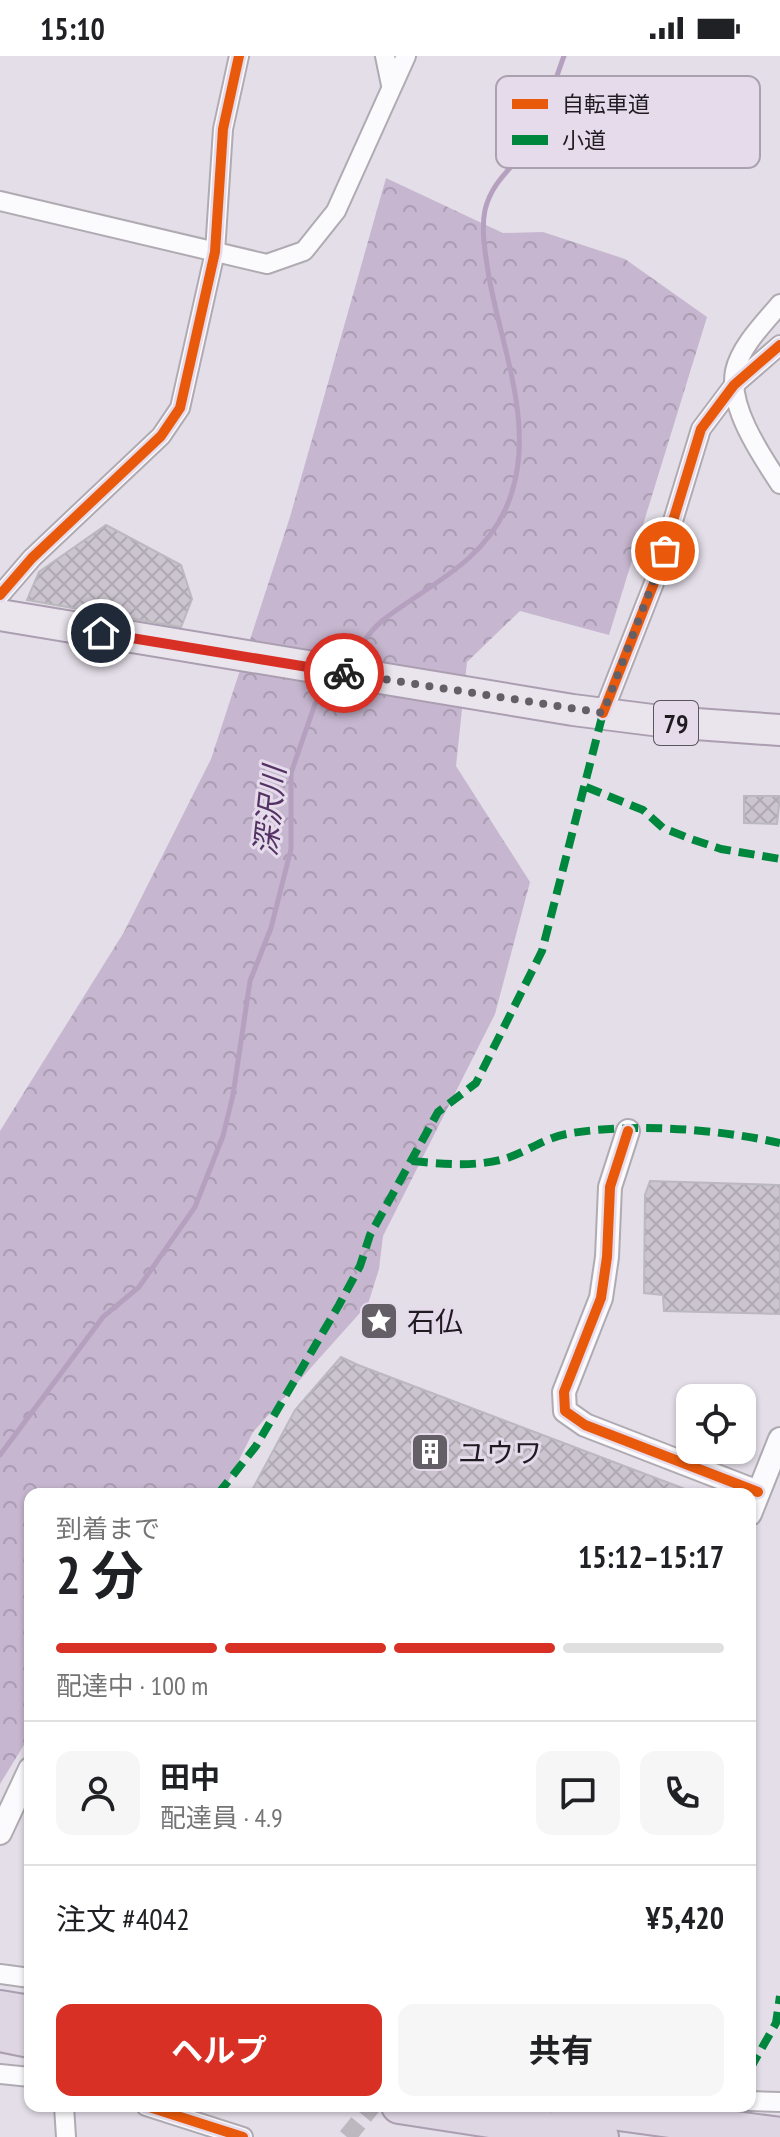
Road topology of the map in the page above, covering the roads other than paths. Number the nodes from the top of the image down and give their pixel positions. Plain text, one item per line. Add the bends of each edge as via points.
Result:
1 (239, 56) edge
2 (385, 56) edge
3 (406, 56) edge
4 (391, 85) junction
5 (0, 201) edge
6 (215, 252) junction
7 (780, 304) edge
8 (780, 345) edge
9 (734, 385) junction
10 (780, 484) edge
11 (0, 595) edge
12 (0, 615) edge
13 (603, 713) junction
14 (780, 730) edge
15 (628, 1131) dead end
16 (780, 1439) edge
17 (722, 1488) edge
18 (756, 1498) edge
19 (24, 1782) edge
20 (0, 1833) edge
21 (0, 1974) edge
22 (24, 1977) edge
23 (0, 2008) edge
24 (24, 2012) edge
25 (0, 2034) edge
26 (24, 2039) edge
27 (0, 2074) edge
28 (24, 2076) edge
29 (756, 2101) edge
30 (780, 2102) edge
31 (64, 2112) edge
32 (165, 2112) edge
33 (438, 2112) edge
34 (610, 2112) edge
35 (780, 2133) edge
36 (66, 2137) edge
37 (243, 2137) edge
38 (601, 2137) edge

1 - 6 street via 223,129
2 - 4 street
3 - 4 street
4 - 6 street via 336,211 304,251 267,264
5 - 6 street
6 - 11 street via 180,408 161,436
7 - 9 street via 735,368
8 - 9 street
9 - 10 street via 748,432
9 - 13 street via 701,429 654,583
12 - 13 main road, 79
13 - 14 main road, 79
15 - 17 street via 610,1187 601,1298 564,1392 565,1411
16 - 18 street
19 - 20 street
21 - 22 street
23 - 24 highway
25 - 26 highway
27 - 28 street
29 - 30 street
31 - 36 street
32 - 37 street
33 - 38 highway
34 - 35 highway

